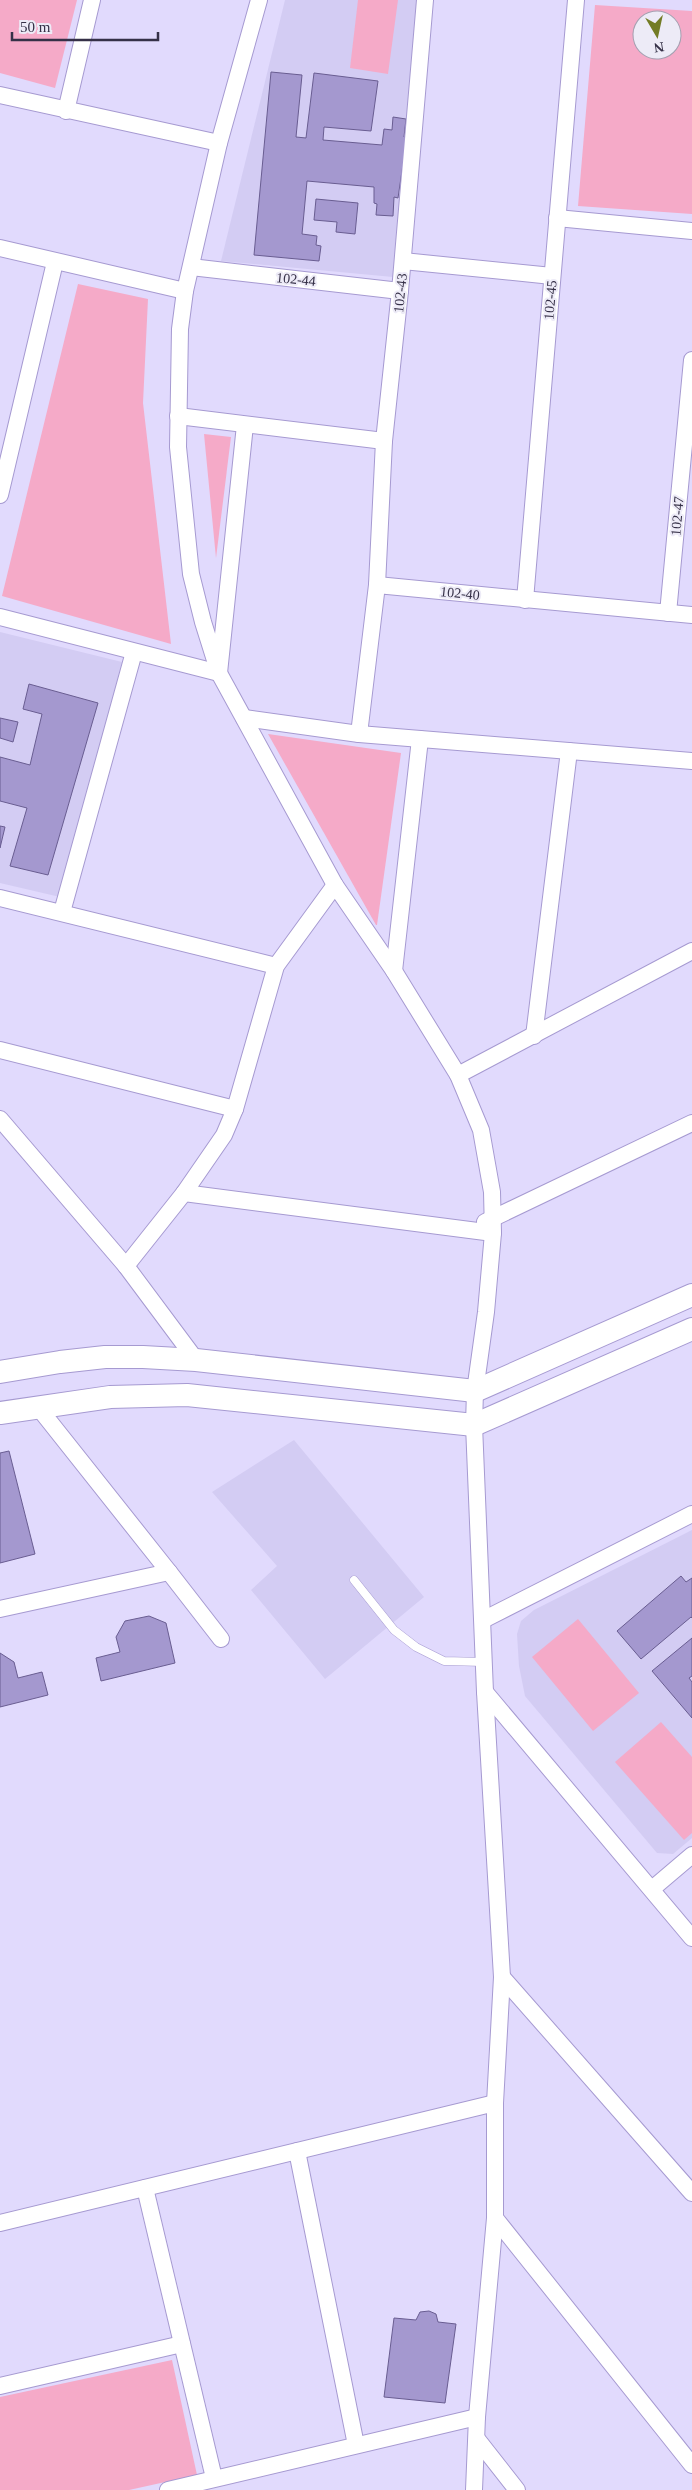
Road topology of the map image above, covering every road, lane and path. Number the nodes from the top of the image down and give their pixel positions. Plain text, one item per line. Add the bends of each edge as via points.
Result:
1 (92, 0) edge
2 (259, 0) edge
3 (425, 0) edge
4 (576, 0) edge
5 (0, 95) edge
6 (66, 111) junction
7 (220, 143) junction
8 (557, 218) junction
9 (692, 231) edge
10 (0, 248) edge
11 (403, 261) junction
12 (55, 262) junction
13 (191, 267) junction
14 (552, 276) junction
15 (185, 291) junction
16 (400, 291) junction
17 (692, 360) edge
18 (178, 416) junction
19 (245, 425) junction
20 (384, 441) junction
21 (0, 495) edge
22 (377, 585) junction
23 (525, 600) junction
24 (668, 613) junction
25 (692, 615) edge
26 (0, 617) edge
27 (134, 652) junction
28 (219, 673) junction
29 (244, 718) junction
30 (359, 734) junction
31 (420, 739) junction
32 (569, 751) junction
33 (692, 760) edge
34 (335, 885) junction
35 (0, 898) edge
36 (62, 912) junction
37 (692, 951) edge
38 (276, 966) junction
39 (394, 970) junction
40 (534, 1036) junction
41 (0, 1050) edge
42 (458, 1075) junction
43 (235, 1109) junction
44 (0, 1119) edge
45 (692, 1123) edge
46 (184, 1193) junction
47 (493, 1226) junction
48 (126, 1266) junction
49 (692, 1295) edge
50 (692, 1329) edge
51 (196, 1360) junction
52 (0, 1372) edge
53 (475, 1391) junction
54 (38, 1407) junction
55 (0, 1413) edge
56 (474, 1425) junction
57 (692, 1514) edge
58 (169, 1572) junction
59 (354, 1580) dead end
60 (0, 1609) edge
61 (483, 1620) junction
62 (221, 1639) dead end
63 (484, 1662) junction
64 (485, 1692) junction
65 (692, 1855) edge
66 (652, 1889) junction
67 (692, 1938) edge
68 (502, 1977) junction
69 (495, 2103) junction
70 (297, 2151) junction
71 (145, 2188) junction
72 (692, 2193) edge
73 (495, 2218) junction
74 (0, 2223) edge
75 (182, 2344) junction
76 (0, 2386) edge
77 (477, 2417) junction
78 (477, 2439) junction
79 (356, 2445) junction
80 (692, 2465) edge
81 (214, 2478) junction
82 (168, 2490) edge
83 (474, 2490) edge
84 (517, 2490) edge

1 - 6 street
2 - 7 street
3 - 11 street, 102-43
4 - 8 street, 102-45
5 - 6 street
6 - 7 street
7 - 13 street
8 - 9 street
8 - 14 street, 102-45
10 - 12 street
11 - 14 street
11 - 16 street, 102-43
12 - 15 street
12 - 21 street
13 - 15 street
13 - 16 street, 102-44
14 - 23 street, 102-45
15 - 18 street via 178,370
16 - 20 street, 102-43
17 - 24 street, 102-47
18 - 19 street
18 - 28 street via 180,479 191,574
19 - 20 street
19 - 28 street
20 - 22 street, 102-43
22 - 23 street, 102-40
22 - 30 street
23 - 24 street, 102-40
24 - 25 street, 102-40
26 - 27 street
27 - 28 street
27 - 36 street
28 - 29 street
29 - 30 street
29 - 34 street
30 - 31 street
31 - 32 street
31 - 39 street
32 - 33 street
32 - 40 street
34 - 38 street
34 - 39 street
35 - 36 street
36 - 38 street
37 - 40 street
38 - 43 street
39 - 42 street
40 - 42 street
41 - 43 street
42 - 47 street via 478,1123 488,1160
43 - 46 street via 224,1135
44 - 48 street
45 - 47 street
46 - 47 street via 466,1230
46 - 48 street
47 - 53 street
48 - 51 street
49 - 53 main road
50 - 56 main road
51 - 52 main road via 105,1357
51 - 53 main road
53 - 56 street
54 - 55 main road
54 - 56 main road via 110,1397 194,1395
54 - 58 street
56 - 61 street
57 - 61 street
58 - 60 street
58 - 62 street
59 - 63 lane via 394,1630 416,1646 444,1661
61 - 63 street
63 - 64 street
64 - 66 street
64 - 68 street
65 - 66 street
66 - 67 street
68 - 69 street
68 - 72 street
69 - 70 street
69 - 73 street
70 - 71 street
70 - 79 street
71 - 74 street
71 - 75 street
73 - 77 street
73 - 80 street
75 - 76 street
75 - 81 street
77 - 78 street
77 - 79 street
78 - 83 street
78 - 84 street
79 - 81 street
81 - 82 street

